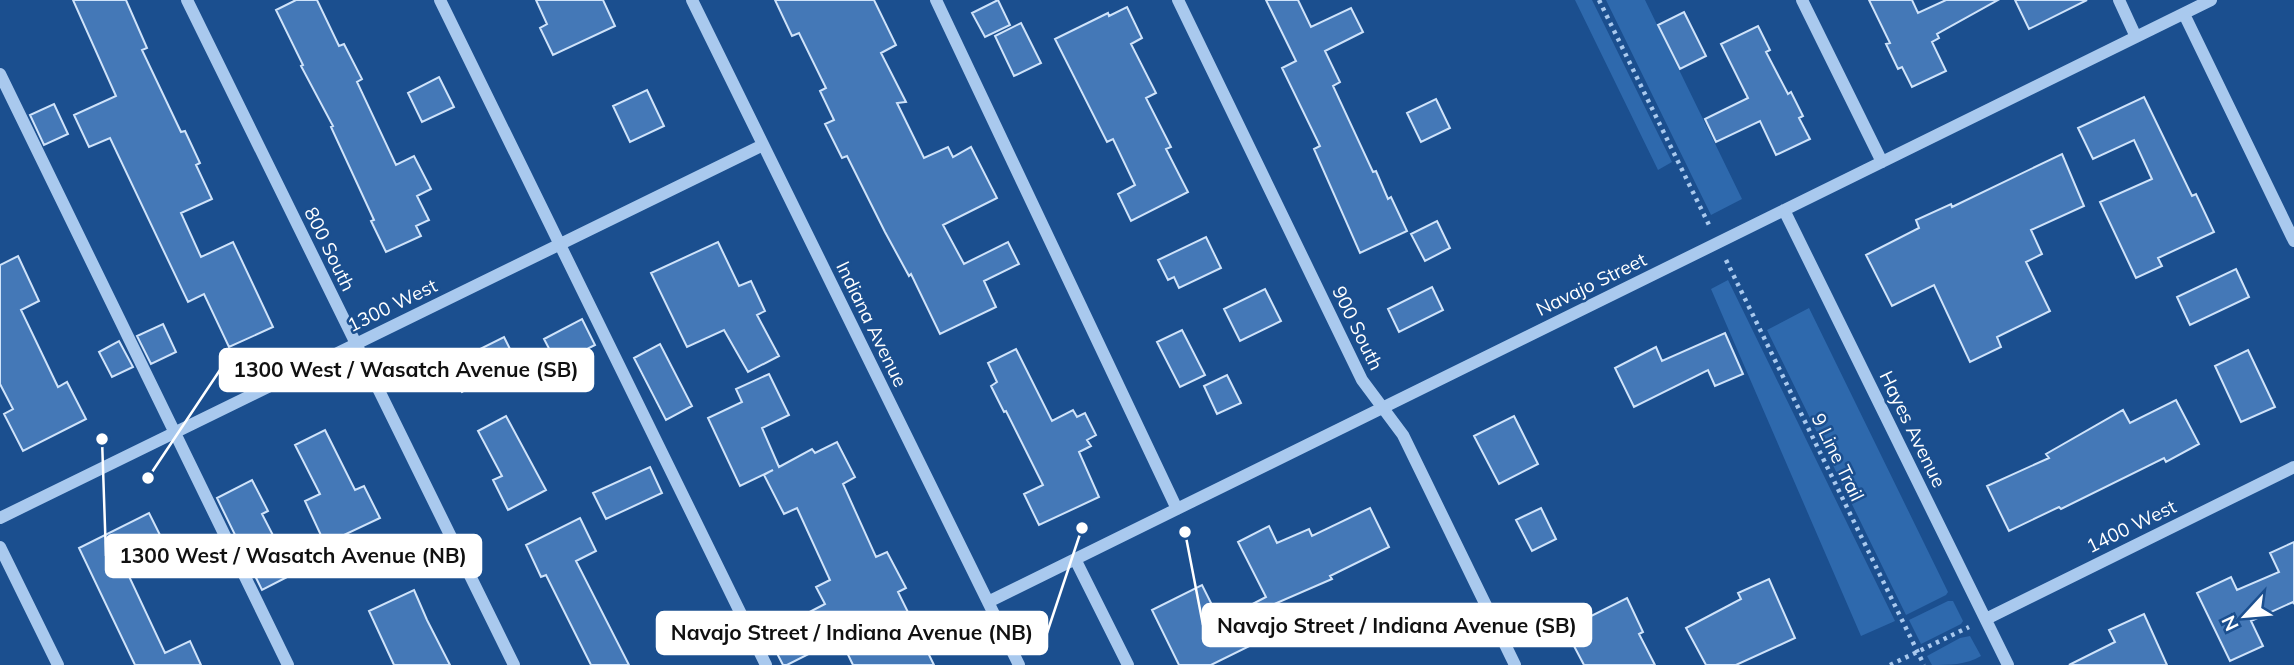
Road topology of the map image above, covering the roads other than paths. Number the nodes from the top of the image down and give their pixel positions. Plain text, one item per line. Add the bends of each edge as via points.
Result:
1 (187, 0) edge
2 (440, 0) edge
3 (691, 0) edge
4 (936, 0) edge
5 (1178, 0) edge
6 (1802, 0) edge
7 (2119, 0) edge
8 (2211, 0) edge
9 (2184, 13) junction
10 (2136, 37) junction
11 (0, 74) edge
12 (763, 145) junction
13 (1882, 162) junction
14 (1784, 210) junction
15 (2294, 241) edge
16 (560, 244) junction
17 (356, 344) junction
18 (1382, 408) junction
19 (174, 433) junction
20 (2294, 467) edge
21 (1177, 509) junction
22 (0, 518) edge
23 (0, 547) edge
24 (1075, 559) junction
25 (988, 602) junction
26 (1986, 620) junction
27 (58, 665) edge
28 (288, 665) edge
29 (513, 665) edge
30 (766, 665) edge
31 (1019, 665) edge
32 (1128, 665) edge
33 (1516, 665) edge
34 (2008, 665) edge

1 - 17 street, 800 South
2 - 16 street
3 - 12 street, Indiana Avenue
4 - 21 street
5 - 18 street, 900 South via 1362,380
6 - 13 street
7 - 10 street
8 - 9 street, Navajo Street
9 - 10 street, Navajo Street
9 - 15 street
10 - 13 street, Navajo Street
11 - 19 street
12 - 16 street, 1300 West
12 - 25 street, Indiana Avenue
13 - 14 street, Navajo Street
14 - 18 street, Navajo Street
14 - 26 street, Hayes Avenue
16 - 17 street, 1300 West
16 - 30 street
17 - 19 street, 1300 West
17 - 29 street, 800 South
18 - 21 street, Navajo Street
18 - 33 street, 900 South via 1403,435
19 - 22 street, 1300 West
19 - 28 street
20 - 26 street, 1400 West
21 - 24 street, Navajo Street
23 - 27 street
24 - 25 street, Navajo Street
24 - 32 street
25 - 31 street, Indiana Avenue
26 - 34 street, Hayes Avenue

